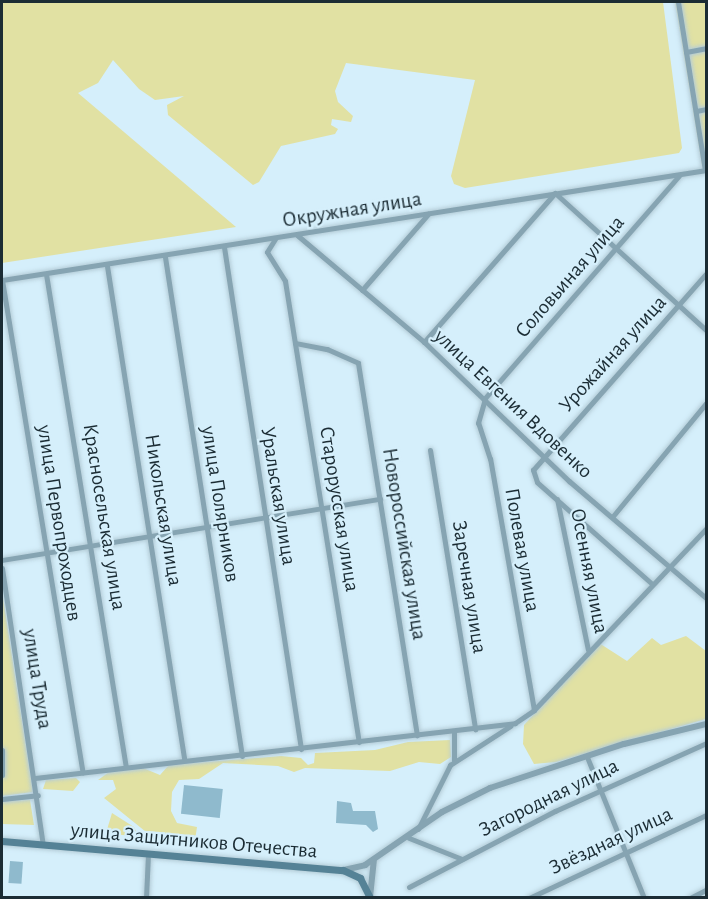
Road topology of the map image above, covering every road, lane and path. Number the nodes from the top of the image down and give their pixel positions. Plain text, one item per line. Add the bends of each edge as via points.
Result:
1 (678, 2) edge
2 (706, 48) edge
3 (686, 51) junction
4 (706, 109) edge
5 (696, 111) junction
6 (706, 170) edge
7 (680, 176) junction
8 (555, 193) junction
9 (428, 214) junction
10 (297, 236) junction
11 (274, 238) junction
12 (224, 247) junction
13 (618, 248) junction
14 (165, 257) junction
15 (107, 266) junction
16 (46, 274) junction
17 (706, 274) edge
18 (2, 280) edge
19 (362, 290) junction
20 (678, 305) junction
21 (706, 330) edge
22 (424, 342) junction
23 (295, 343) junction
24 (485, 398) junction
25 (706, 403) edge
26 (430, 450) dead end
27 (544, 455) junction
28 (557, 498) junction
29 (380, 499) junction
30 (323, 508) junction
31 (613, 516) junction
32 (264, 518) junction
33 (207, 527) junction
34 (706, 530) edge
35 (151, 537) junction
36 (92, 546) junction
37 (47, 553) junction
38 (2, 560) edge
39 (670, 566) junction
40 (2, 568) edge
41 (651, 583) junction
42 (706, 598) edge
43 (588, 650) junction
44 (534, 710) junction
45 (515, 723) junction
46 (706, 724) edge
47 (475, 729) junction
48 (454, 733) junction
49 (417, 735) junction
50 (359, 742) junction
51 (706, 743) edge
52 (301, 749) junction
53 (2, 750) edge
54 (242, 756) junction
55 (587, 757) junction
56 (184, 759) junction
57 (454, 761) junction
58 (126, 766) junction
59 (83, 772) junction
60 (2, 774) edge
61 (35, 778) junction
62 (600, 789) junction
63 (38, 795) junction
64 (2, 799) edge
65 (706, 814) edge
66 (417, 830) junction
67 (409, 838) junction
68 (2, 841) edge
69 (43, 845) junction
70 (623, 850) junction
71 (148, 854) junction
72 (376, 858) junction
73 (462, 859) junction
74 (343, 870) junction
75 (409, 887) dead end
76 (706, 890) edge
77 (146, 897) edge
78 (370, 897) edge
79 (529, 897) edge
80 (644, 897) edge
81 (690, 897) edge

1 - 3 street
2 - 3 street
3 - 5 street
4 - 5 street
5 - 6 street
6 - 7 street, Окружная улица
7 - 8 street, Окружная улица
7 - 13 street, Соловьиная улица
8 - 9 street, Окружная улица
8 - 13 street
8 - 22 street
9 - 10 street, Окружная улица
9 - 19 street
10 - 11 street, Окружная улица
10 - 19 street, улица Евгения Вдовенко
11 - 12 street, Окружная улица
11 - 23 street, Старорусская улица via 268,257 285,281
12 - 14 street, Окружная улица
12 - 32 street, Уральская улица
13 - 20 street
13 - 24 street, Соловьиная улица
14 - 15 street, Окружная улица
14 - 33 street, улица Полярников
15 - 16 street, Окружная улица
15 - 35 street, Никольская улица
16 - 18 street, Окружная улица
16 - 36 street, Красносельская улица
17 - 20 street, Урожайная улица
18 - 37 street, улица Первопроходцев
19 - 22 street, улица Евгения Вдовенко
20 - 21 street
20 - 27 street, Урожайная улица
22 - 24 street, улица Евгения Вдовенко
23 - 29 street, Новороссийская улица via 354,360
23 - 30 street, Старорусская улица
24 - 27 street, улица Евгения Вдовенко
24 - 44 street, Полевая улица via 478,427 489,459
25 - 31 street
26 - 47 street, Заречная улица
27 - 28 street via 535,466 534,478
27 - 31 street, улица Евгения Вдовенко
28 - 41 street
28 - 43 street, Осенняя улица
29 - 30 street
29 - 49 street, Новороссийская улица
30 - 32 street
30 - 50 street, Старорусская улица
31 - 39 street, улица Евгения Вдовенко
32 - 33 street
32 - 52 street, Уральская улица
33 - 35 street
33 - 54 street, улица Полярников
34 - 39 street
35 - 36 street
35 - 56 street, Никольская улица
36 - 37 street
36 - 58 street, Красносельская улица
37 - 38 street
37 - 59 street, улица Первопроходцев
39 - 41 street
39 - 42 street, улица Евгения Вдовенко
40 - 61 street, улица Труда
41 - 43 street
43 - 44 street
44 - 45 street
45 - 47 street
45 - 57 street
46 - 55 street
47 - 48 street
48 - 49 street
48 - 57 street
49 - 50 street
50 - 52 street
51 - 62 street, Загородная улица
52 - 54 street
53 - 60 street
54 - 56 street
55 - 62 street
55 - 66 street via 475,794
56 - 58 street
57 - 66 street
58 - 59 street
59 - 61 street
61 - 63 street, улица Труда
62 - 70 street
62 - 73 street, Загородная улица
63 - 64 street
63 - 69 street, улица Труда
65 - 70 street, Звёздная улица
66 - 67 street
67 - 72 street
67 - 73 street
68 - 69 main road, улица Защитников Отечества
69 - 71 main road, улица Защитников Отечества
70 - 79 street, Звёздная улица
70 - 80 street
71 - 74 main road, улица Защитников Отечества
71 - 77 street
72 - 74 street
72 - 78 street via 370,869
73 - 75 street, Загородная улица
74 - 78 main road, улица Защитников Отечества via 360,878
76 - 81 street

